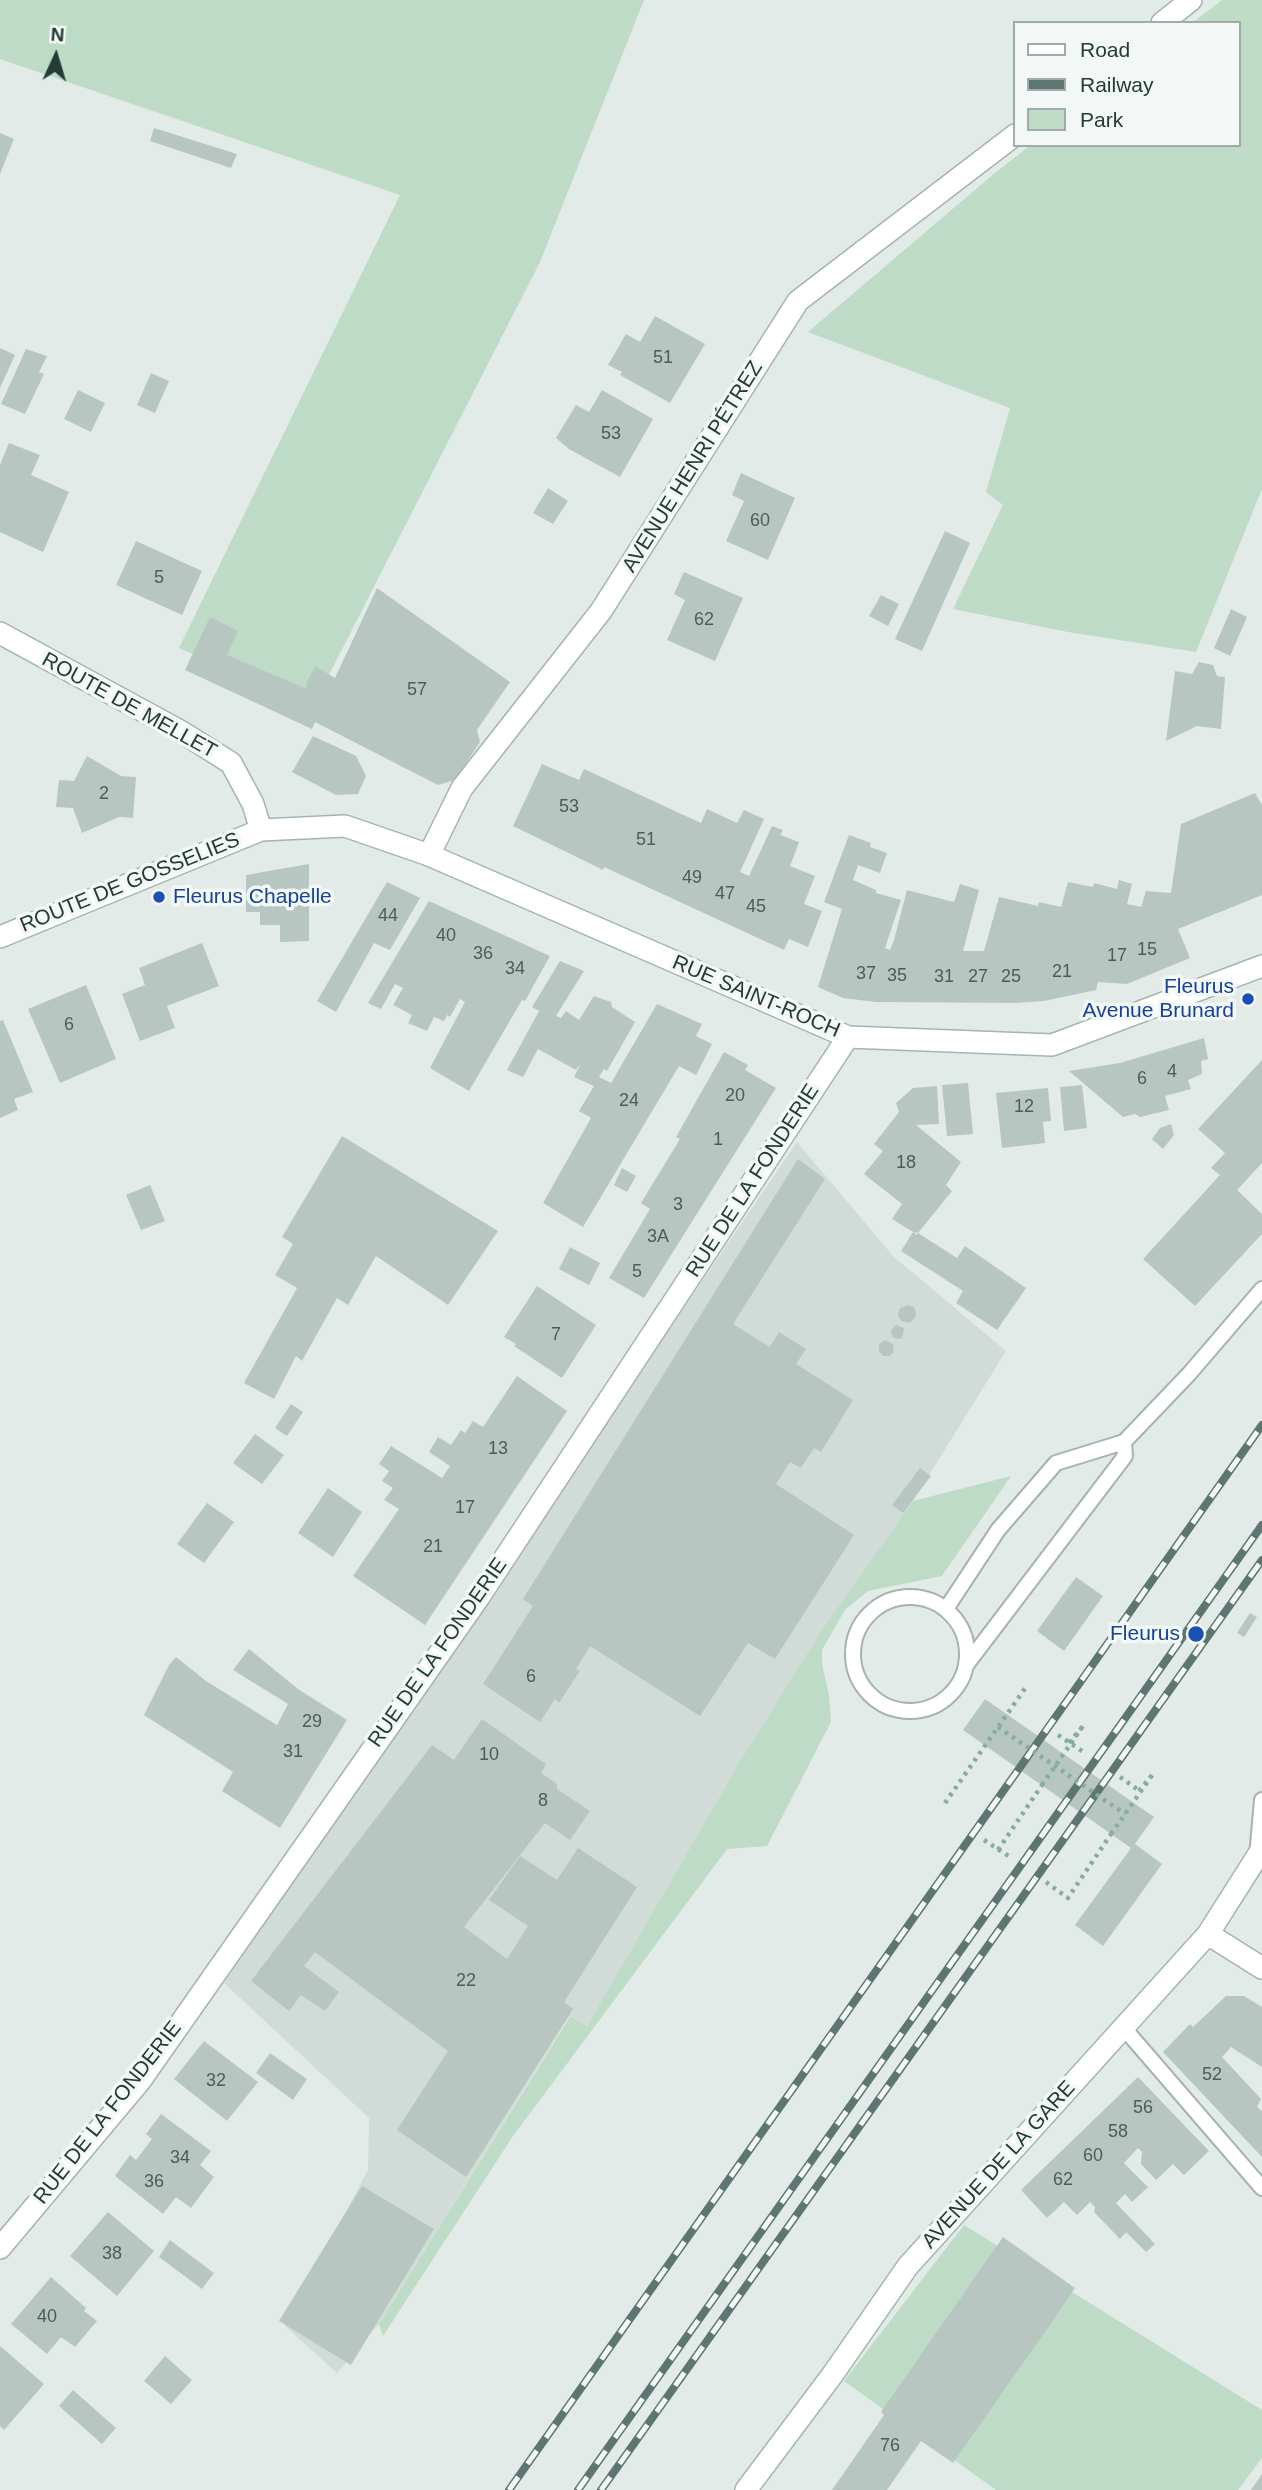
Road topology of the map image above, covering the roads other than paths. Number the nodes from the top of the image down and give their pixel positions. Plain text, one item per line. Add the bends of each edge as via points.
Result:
1 (1191, 0) edge
2 (1165, 21) edge
3 (1014, 136) edge
4 (0, 633) edge
5 (261, 830) junction
6 (429, 855) junction
7 (0, 937) edge
8 (1262, 966) edge
9 (848, 1037) junction
10 (1262, 1289) edge
11 (1124, 1442) junction
12 (946, 1609) junction
13 (966, 1664) junction
14 (1262, 1800) edge
15 (1260, 1853) edge
16 (1208, 1934) junction
17 (1262, 1968) edge
18 (1123, 2027) junction
19 (1262, 2188) edge
20 (0, 2248) edge
21 (746, 2490) edge

1 - 2 street
3 - 6 street, AVENUE HENRI PÉTREZ via 798,301 601,611 462,788
4 - 5 street, ROUTE DE MELLET via 231,763
5 - 6 street, RUE SAINT-ROCH via 345,826
5 - 7 street, ROUTE DE GOSSELIES
6 - 9 street, RUE SAINT-ROCH
8 - 9 street, RUE SAINT-ROCH via 1052,1045
9 - 20 street, RUE DE LA FONDERIE via 479,1597 140,2081
10 - 11 lane
11 - 12 lane via 1056,1463 998,1530
11 - 13 lane via 1125,1456
12 - 13 lane via 967,1641
12 - 13 lane via 911,1596 876,1607 855,1637 856,1675 880,1703 917,1711 951,1695
14 - 15 lane
15 - 16 street, AVENUE DE LA GARE
16 - 17 street
16 - 18 street, AVENUE DE LA GARE
18 - 19 lane
18 - 21 street, AVENUE DE LA GARE via 908,2266

